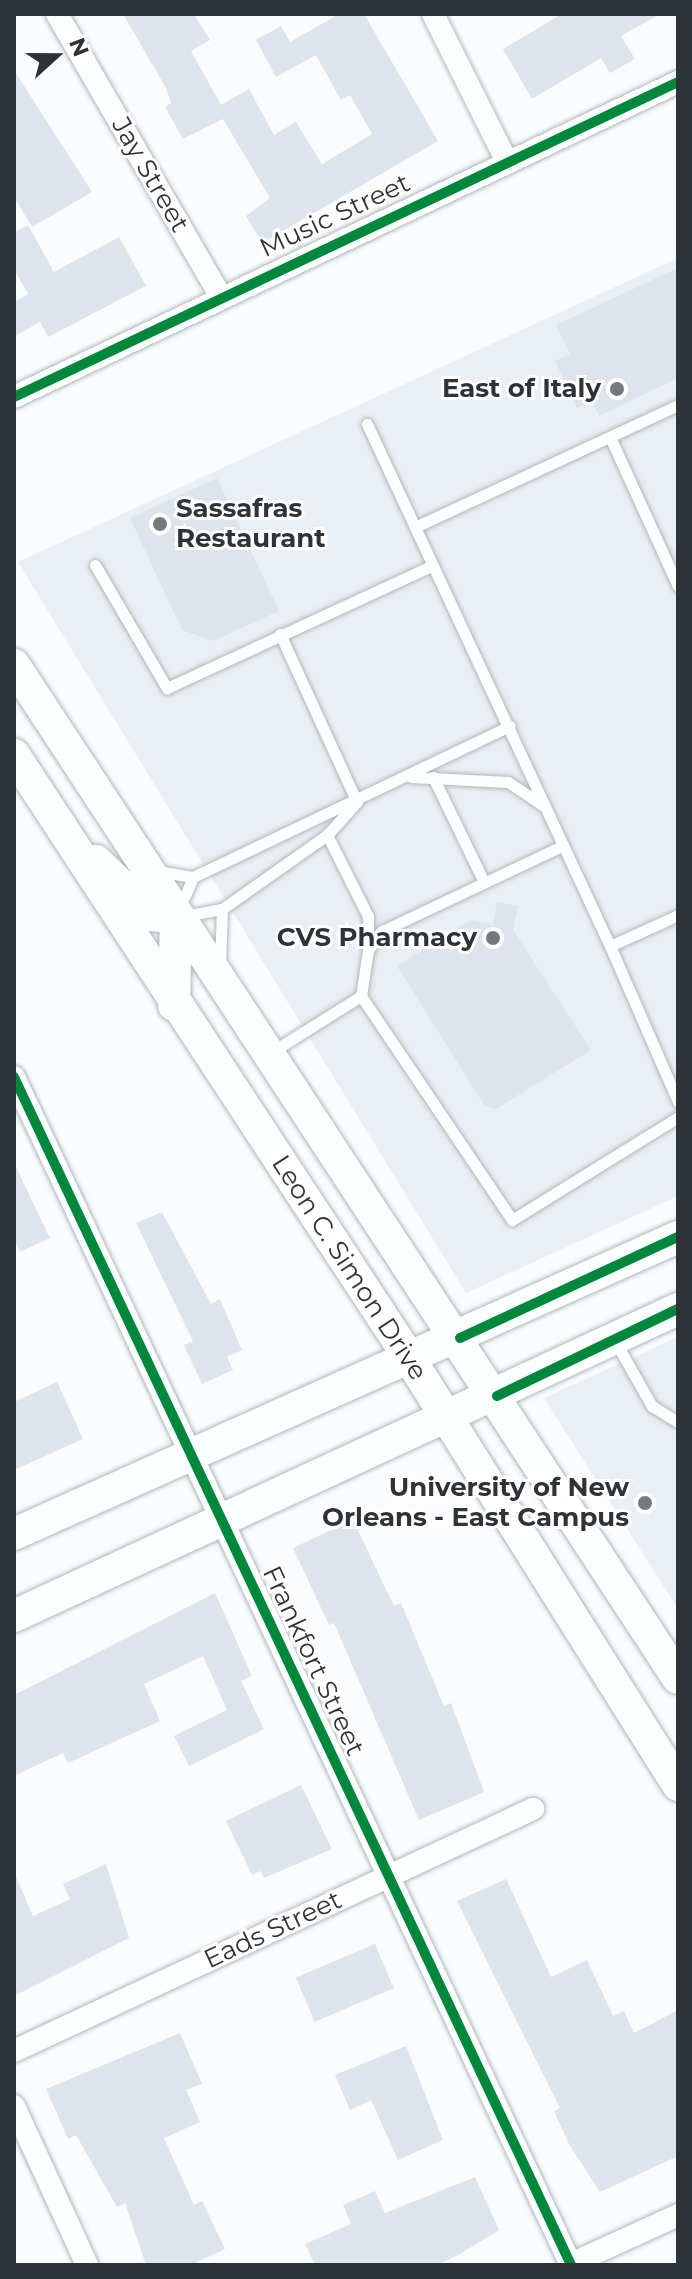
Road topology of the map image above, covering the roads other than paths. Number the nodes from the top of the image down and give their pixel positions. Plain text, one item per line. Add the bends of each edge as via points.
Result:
1 (57, 14) edge
2 (433, 14) edge
3 (678, 82) edge
4 (506, 160) junction
5 (220, 295) junction
6 (14, 397) edge
7 (678, 405) edge
8 (367, 424) dead end
9 (610, 437) junction
10 (415, 527) junction
11 (95, 565) dead end
12 (431, 566) junction
13 (678, 586) edge
14 (280, 634) junction
15 (14, 665) edge
16 (510, 726) junction
17 (14, 755) edge
18 (406, 777) junction
19 (433, 777) junction
20 (40, 799) junction
21 (357, 802) junction
22 (544, 806) junction
23 (327, 835) junction
24 (562, 846) junction
25 (141, 868) junction
26 (193, 877) junction
27 (484, 882) junction
28 (222, 909) junction
29 (678, 915) edge
30 (176, 917) junction
31 (610, 946) junction
32 (368, 950) junction
33 (220, 982) junction
34 (361, 996) junction
35 (174, 1005) junction
36 (269, 1053) junction
37 (17, 1090) edge
38 (678, 1102) edge
39 (678, 1117) edge
40 (678, 1237) edge
41 (678, 1309) edge
42 (460, 1338) junction
43 (613, 1339) junction
44 (408, 1356) junction
45 (497, 1396) junction
46 (447, 1418) junction
47 (678, 1422) edge
48 (190, 1452) junction
49 (222, 1519) junction
50 (14, 1534) edge
51 (14, 1616) edge
52 (678, 1678) edge
53 (678, 1785) edge
54 (533, 1809) dead end
55 (390, 1875) junction
56 (14, 2051) edge
57 (14, 2106) edge
58 (678, 2215) edge
59 (87, 2265) edge
60 (570, 2265) edge

1 - 5 street, Jay Street
2 - 4 street
3 - 4 street, Music Street
4 - 5 street, Music Street
5 - 6 street, Music Street
7 - 9 lane
8 - 10 lane
9 - 10 lane
9 - 13 lane
10 - 12 lane
11 - 14 lane via 167,688
12 - 14 lane
12 - 16 lane
14 - 21 lane
15 - 25 main road, Leon C. Simon Drive
16 - 18 lane
16 - 22 lane
17 - 20 main road, Leon C. Simon Drive
18 - 19 lane
18 - 21 lane
19 - 22 lane via 508,782
19 - 27 lane
20 - 30 main road via 152,915
20 - 35 main road, Leon C. Simon Drive
21 - 23 lane
21 - 26 lane
22 - 24 lane
23 - 28 lane
23 - 32 lane via 368,916
24 - 27 lane
24 - 31 lane
25 - 26 lane
25 - 30 main road, Leon C. Simon Drive
26 - 30 lane
27 - 32 lane via 382,931
28 - 30 lane
28 - 33 lane
29 - 31 lane
30 - 33 main road, Leon C. Simon Drive
30 - 35 main road
31 - 38 lane
32 - 34 lane
33 - 36 main road, Leon C. Simon Drive
34 - 36 lane
34 - 39 lane via 512,1220
35 - 44 main road, Leon C. Simon Drive
36 - 42 main road, Leon C. Simon Drive
37 - 48 street, Frankfort Street
40 - 42 main road
41 - 43 main road
42 - 44 main road
42 - 45 main road, Leon C. Simon Drive
43 - 45 main road
43 - 47 lane via 652,1406
44 - 46 main road, Leon C. Simon Drive
44 - 48 main road
45 - 46 main road
45 - 52 main road, Leon C. Simon Drive
46 - 49 main road
46 - 53 main road, Leon C. Simon Drive
48 - 49 street, Frankfort Street
48 - 50 main road
49 - 51 main road
49 - 55 street, Frankfort Street
54 - 55 street, Eads Street
55 - 56 street, Eads Street
55 - 60 street, Frankfort Street
57 - 59 street
58 - 60 street

